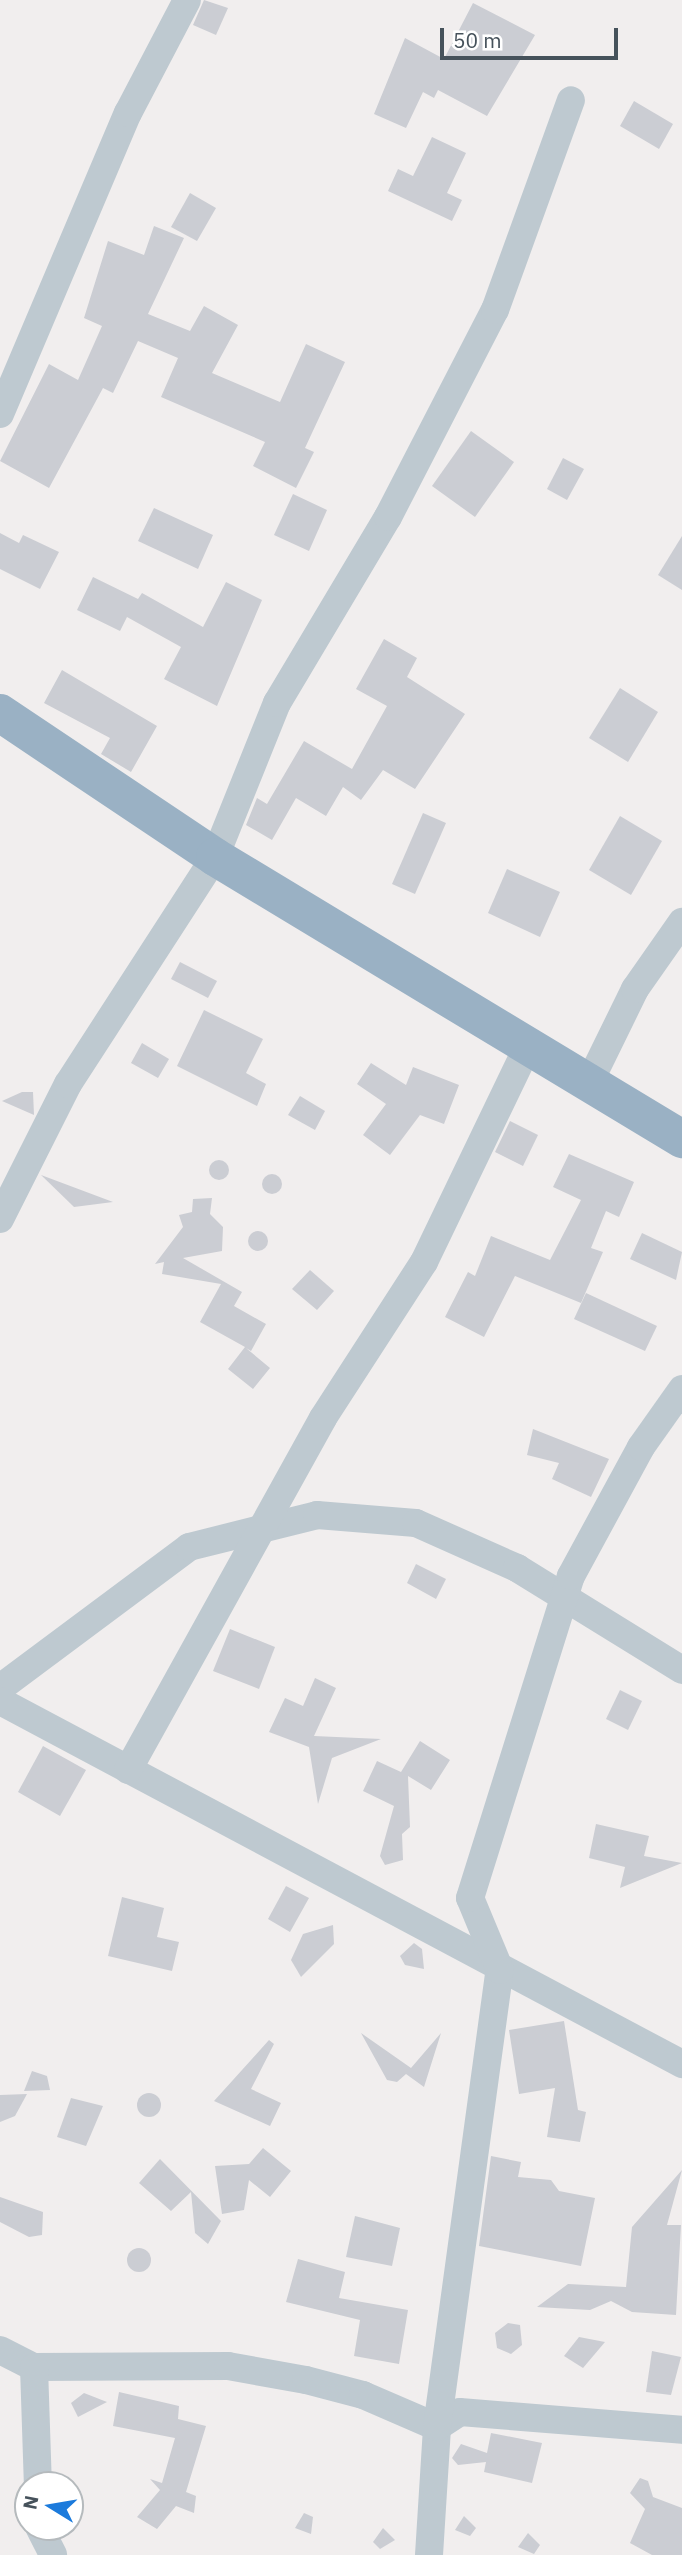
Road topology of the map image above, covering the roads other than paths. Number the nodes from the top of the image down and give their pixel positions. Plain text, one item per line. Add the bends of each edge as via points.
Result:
1 (187, 0) edge
2 (570, 100) dead end
3 (0, 414) edge
4 (0, 713) edge
5 (215, 857) junction
6 (682, 922) edge
7 (528, 1046) junction
8 (589, 1083) junction
9 (682, 1139) edge
10 (0, 1219) edge
11 (682, 1388) edge
12 (260, 1528) junction
13 (566, 1599) junction
14 (682, 1670) edge
15 (0, 1688) edge
16 (0, 1701) edge
17 (128, 1770) junction
18 (499, 1970) junction
19 (682, 2064) edge
20 (0, 2350) edge
21 (34, 2367) junction
22 (437, 2427) junction
23 (682, 2430) edge
24 (38, 2471) edge
25 (429, 2555) edge

1 - 3 street via 128,113
2 - 5 street via 495,310 388,517 277,704
4 - 5 highway
5 - 7 highway
5 - 10 street via 68,1084
6 - 8 street via 635,989
7 - 8 highway
7 - 12 street via 424,1262
8 - 9 highway
11 - 13 street via 635,1459 571,1576
12 - 13 street via 317,1515 416,1523 517,1568
12 - 15 street via 188,1547
12 - 17 street
13 - 14 street
13 - 18 street via 470,1898
16 - 17 street
17 - 18 street
18 - 19 street
18 - 22 street
20 - 21 street
21 - 22 street via 228,2367 363,2395
21 - 24 street
22 - 23 street via 460,2412
22 - 25 street

